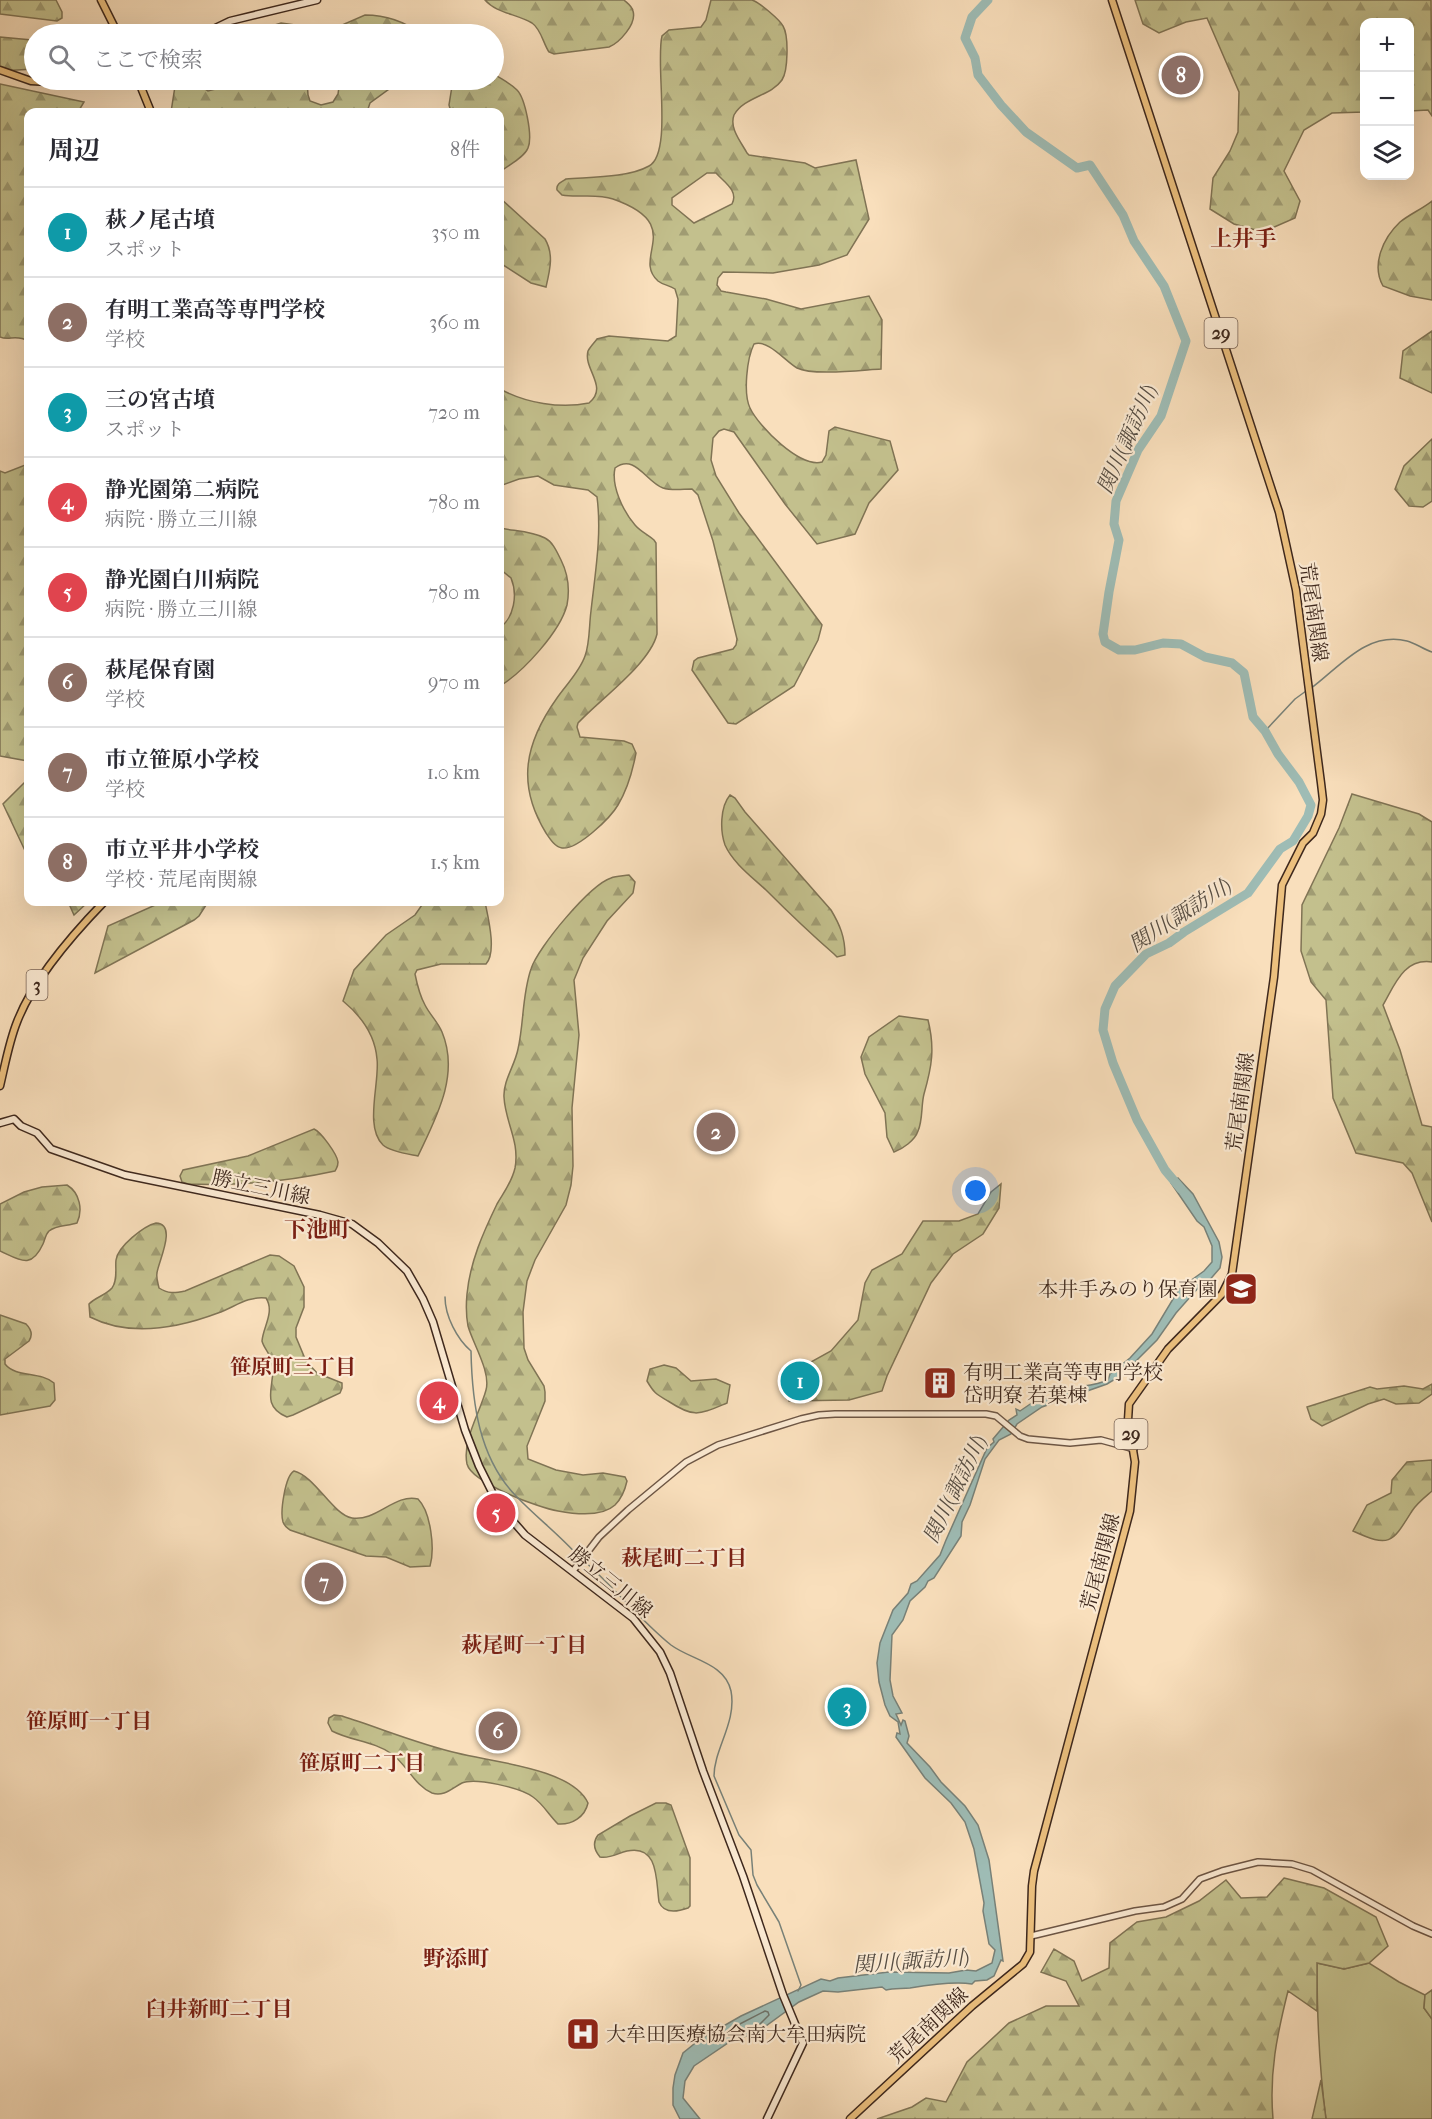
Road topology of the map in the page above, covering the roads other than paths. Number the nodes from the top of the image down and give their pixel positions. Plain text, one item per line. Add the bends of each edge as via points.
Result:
1 (101, 0) edge
2 (317, 0) edge
3 (1112, 0) edge
4 (113, 24) edge
5 (225, 24) edge
6 (0, 70) edge
7 (24, 79) edge
8 (142, 90) edge
9 (149, 108) edge
10 (100, 906) edge
11 (0, 1086) edge
12 (0, 1123) edge
13 (1134, 1449) junction
14 (573, 1571) junction
15 (1432, 1934) edge
16 (1032, 1936) junction
17 (767, 2119) edge
18 (850, 2119) edge

1 - 4 main road
2 - 5 main road
3 - 13 main road, 荒尾南関線 / 29 via 1274,494 1296,590 1323,800 1321,814 1282,885 1274,977 1232,1274 1222,1294 1168,1349 1129,1404
6 - 7 main road
8 - 9 main road
10 - 11 main road, 3 via 33,990 17,1022
12 - 14 main road, 勝立三川線 via 15,1119 37,1133 51,1149 125,1175 347,1222 378,1243 407,1271 427,1307 465,1430 498,1504 525,1535
13 - 14 street via 1101,1440 1061,1443 1028,1439 996,1416 986,1414 835,1414 801,1419 718,1445 686,1462 599,1537
13 - 16 main road, 荒尾南関線 / 29 via 1130,1511 1034,1871
14 - 17 main road, 勝立三川線 via 633,1618 660,1652 803,2043
15 - 16 street via 1312,1870 1292,1864 1258,1862 1200,1880 1182,1899 1164,1907
16 - 18 main road, 荒尾南関線 / 29 via 1023,1964

